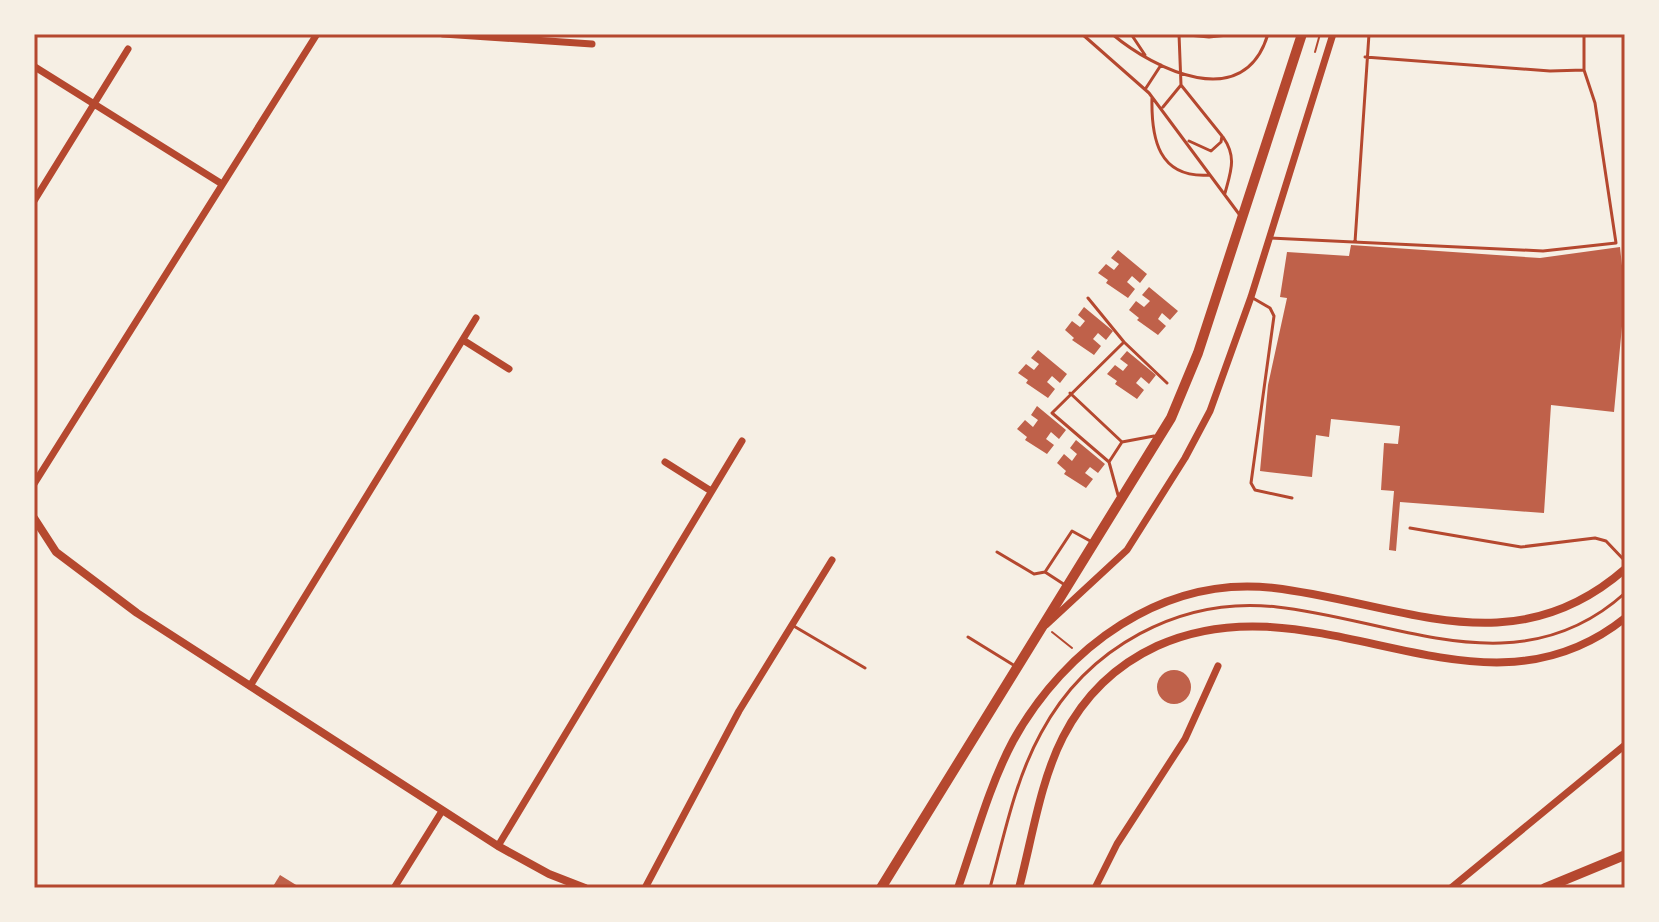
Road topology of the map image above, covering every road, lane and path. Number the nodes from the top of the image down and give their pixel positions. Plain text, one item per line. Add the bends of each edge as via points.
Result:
1 (317, 34) edge
2 (443, 34) edge
3 (1082, 34) edge
4 (1112, 34) edge
5 (1131, 34) edge
6 (1179, 34) edge
7 (1237, 34) edge
8 (1268, 34) edge
9 (1302, 34) edge
10 (1333, 34) edge
11 (1369, 34) edge
12 (1584, 34) edge
13 (592, 44) dead end
14 (128, 49) dead end
15 (1365, 57) junction
16 (1147, 58) junction
17 (1161, 65) junction
18 (35, 67) edge
19 (1584, 70) junction
20 (1182, 72) junction
21 (1181, 85) junction
22 (1145, 89) junction
23 (1152, 97) junction
24 (94, 104) junction
25 (1162, 108) junction
26 (1222, 136) junction
27 (1186, 139) junction
28 (1212, 175) junction
29 (222, 184) junction
30 (1225, 193) junction
31 (34, 201) edge
32 (1242, 220) junction
33 (1270, 238) junction
34 (1355, 243) junction
35 (1251, 297) junction
36 (1088, 298) dead end
37 (476, 318) dead end
38 (463, 340) junction
39 (1124, 342) junction
40 (509, 369) dead end
41 (1167, 383) dead end
42 (1070, 393) junction
43 (1163, 434) junction
44 (742, 441) dead end
45 (1122, 442) junction
46 (665, 462) dead end
47 (1109, 462) junction
48 (34, 484) edge
49 (711, 491) junction
50 (1292, 498) dead end
51 (1119, 506) junction
52 (34, 518) edge
53 (1410, 528) dead end
54 (1096, 544) junction
55 (997, 552) dead end
56 (832, 560) dead end
57 (1625, 561) edge
58 (1625, 569) edge
59 (1045, 572) junction
60 (1069, 587) junction
61 (1625, 593) edge
62 (1625, 618) edge
63 (792, 625) junction
64 (1045, 626) junction
65 (968, 637) dead end
66 (1080, 655) junction
67 (1218, 666) dead end
68 (865, 668) dead end
69 (1019, 668) junction
70 (250, 686) junction
71 (1625, 745) edge
72 (442, 811) junction
73 (498, 846) junction
74 (1625, 855) edge
75 (394, 888) edge
76 (585, 888) edge
77 (645, 888) edge
78 (881, 888) edge
79 (958, 888) edge
80 (990, 888) edge
81 (1019, 888) edge
82 (1095, 888) edge
83 (1451, 888) edge
84 (1545, 888) edge

1 - 29 street
2 - 13 street
3 - 22 lane
4 - 16 lane
5 - 16 lane
6 - 7 lane
6 - 20 lane
8 - 20 lane via 1256,61 1243,72 1221,81
9 - 32 main road
10 - 33 street
11 - 15 lane
12 - 19 lane
14 - 24 street
15 - 19 lane
15 - 34 lane
16 - 17 lane
17 - 20 lane
17 - 22 lane
18 - 24 street
19 - 34 lane via 1595,103 1616,243 1543,251
20 - 21 lane
21 - 25 lane
21 - 26 lane
22 - 23 lane
23 - 25 lane
23 - 28 lane via 1151,133 1171,165 1181,173
24 - 29 street
24 - 31 street
25 - 27 lane
26 - 27 lane via 1211,151
26 - 30 lane via 1232,150 1233,164
27 - 28 lane
28 - 30 lane
29 - 48 street
30 - 32 lane
32 - 43 main road via 1189,379
33 - 34 lane
33 - 35 street
35 - 50 lane via 1274,316 1251,483 1255,490
35 - 64 street via 1210,411 1148,519 1109,570
36 - 39 lane
37 - 38 street
38 - 40 street
38 - 70 street
39 - 41 lane
39 - 42 lane
42 - 45 lane
42 - 47 lane via 1052,413
43 - 45 lane
43 - 51 main road
44 - 49 street
45 - 47 lane
46 - 49 street
47 - 51 lane
49 - 73 street
51 - 54 main road
52 - 70 street via 48,544 67,562
53 - 57 lane via 1521,547 1595,538 1606,541
54 - 59 lane via 1072,531
54 - 60 main road
55 - 59 lane via 1034,574
56 - 63 street
58 - 66 street via 1568,608 1489,625 1435,620 1271,588 1209,590 1145,610
59 - 60 lane
60 - 64 main road
61 - 80 lane via 1584,622 1510,643 1452,642 1301,611 1250,606 1195,613 1139,632 1078,680 1041,732 1017,789
62 - 81 street via 1557,654 1491,665 1272,625 1215,628 1166,642 1117,670 1070,725 1046,783
63 - 68 lane
63 - 77 street via 739,711
64 - 66 path
64 - 69 main road
65 - 69 lane
66 - 79 street via 1013,741
67 - 82 street via 1179,749
69 - 78 main road
70 - 72 street
71 - 83 street
72 - 73 street
72 - 75 street
73 - 76 street
74 - 84 main road

